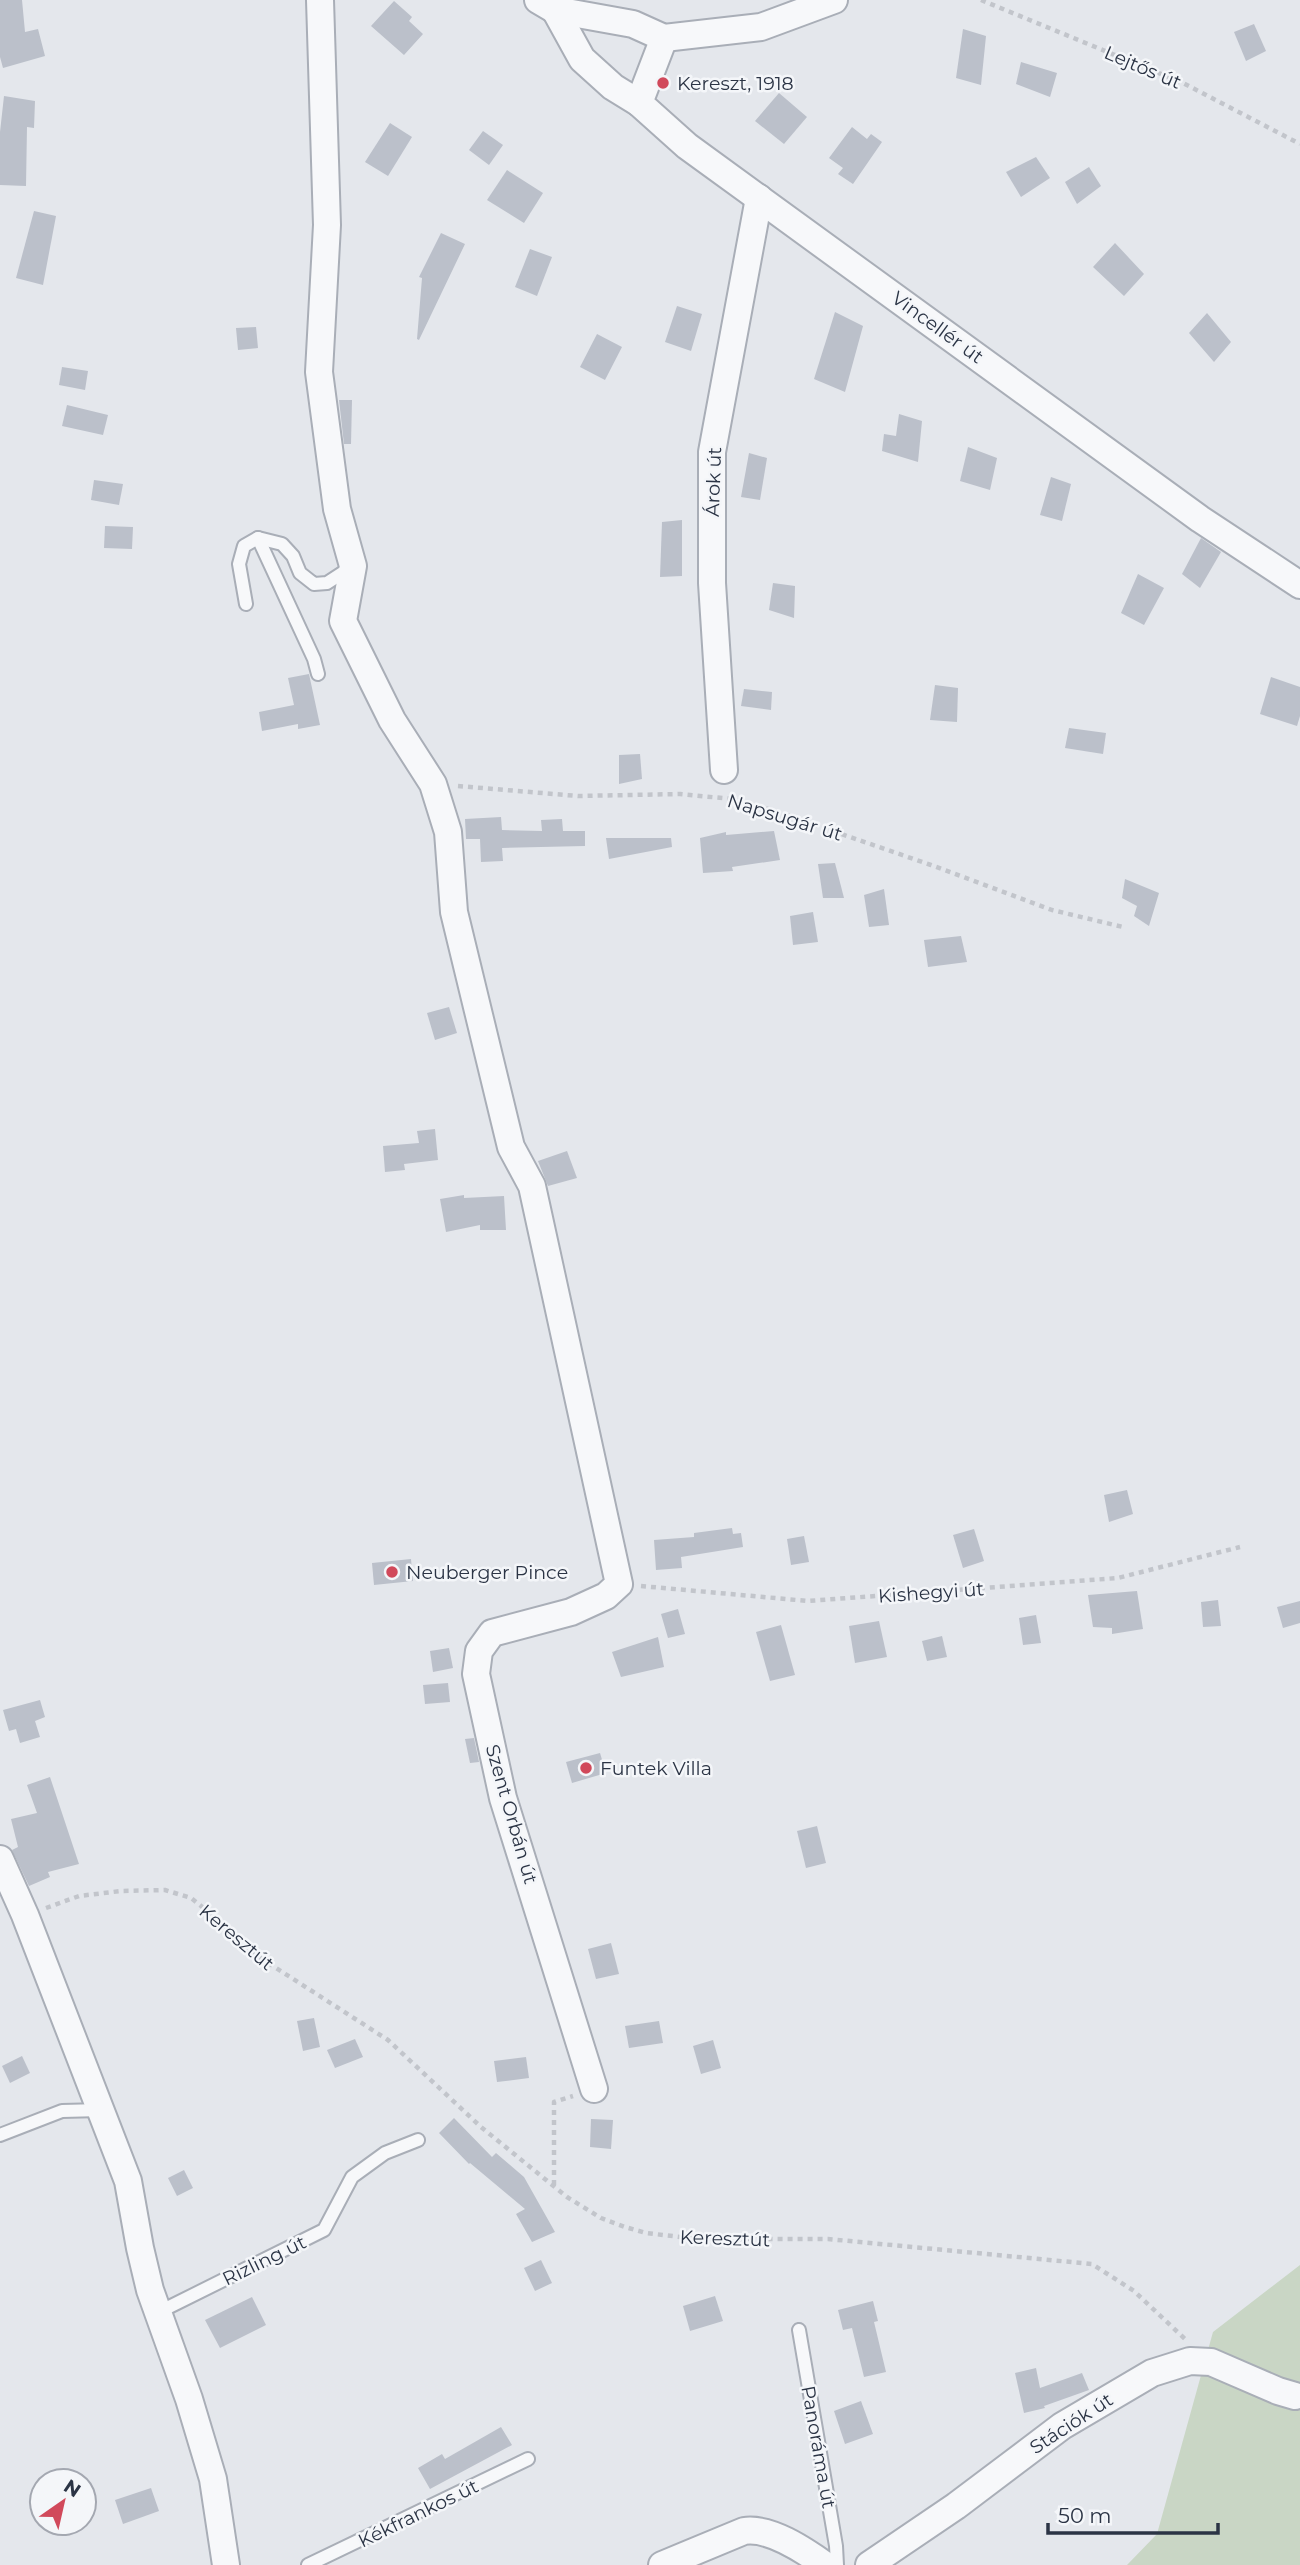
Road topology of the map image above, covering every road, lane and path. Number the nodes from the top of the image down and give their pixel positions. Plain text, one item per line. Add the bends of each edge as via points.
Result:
1 (320, 0) edge
2 (834, 0) edge
3 (981, 0) edge
4 (547, 5) edge
5 (664, 38) junction
6 (639, 103) junction
7 (1300, 144) edge
8 (759, 198) junction
9 (258, 538) junction
10 (353, 566) junction
11 (1300, 585) edge
12 (246, 604) dead end
13 (318, 674) dead end
14 (724, 769) dead end
15 (433, 784) junction
16 (1123, 927) dead end
17 (1240, 1547) dead end
18 (619, 1584) junction
19 (0, 1859) edge
20 (25, 1915) junction
21 (594, 2089) joint
22 (102, 2110) junction
23 (0, 2135) edge
24 (418, 2140) dead end
25 (554, 2186) junction
26 (157, 2313) junction
27 (799, 2330) dead end
28 (1204, 2361) junction
29 (1295, 2396) dead end
30 (528, 2459) dead end
31 (226, 2565) edge
32 (308, 2565) edge
33 (662, 2565) edge
34 (825, 2565) edge
35 (837, 2565) edge
36 (869, 2565) edge

1 - 10 street via 327,225 318,372 337,509
2 - 5 street via 761,27
3 - 7 path, Lejtős út via 1183,83
4 - 5 street via 633,24
4 - 6 street, Vincellér út via 582,59
5 - 6 street
6 - 8 street, Vincellér út via 687,146
8 - 11 street, Vincellér út via 1200,519
8 - 14 street, Árok út via 712,452 712,583
9 - 10 lane via 282,544 300,573 314,584 327,583
9 - 12 lane via 244,546 239,564
9 - 13 lane
10 - 15 street via 343,621 393,720
15 - 16 path, Napsugár út via 578,796 680,794 732,799 1052,910
15 - 18 street via 448,832 454,912 511,1147 532,1186
17 - 18 path, Kishegyi út via 1118,1578 808,1601
18 - 21 street, Szent Orbán út via 606,1596 571,1612 492,1633 479,1651 476,1674 503,1798
19 - 20 street
20 - 22 street
20 - 25 path, Keresztút via 79,1896 121,1891 165,1889 191,1899 245,1948 388,2040 481,2127
21 - 25 path via 554,2102
22 - 23 lane via 62,2111
22 - 26 street via 128,2181
24 - 26 lane, Rizling út via 385,2154 352,2177 324,2230
25 - 28 path, Keresztút via 601,2218 646,2233 698,2239 828,2239 1092,2264 1148,2302
26 - 31 street via 190,2399 213,2479
27 - 35 lane, Panoráma út
28 - 29 street, Stációk út
28 - 36 street, Stációk út via 1183,2362 1152,2373 1095,2405
30 - 32 lane, Kékfrankos út
33 - 34 street via 748,2530 771,2535

